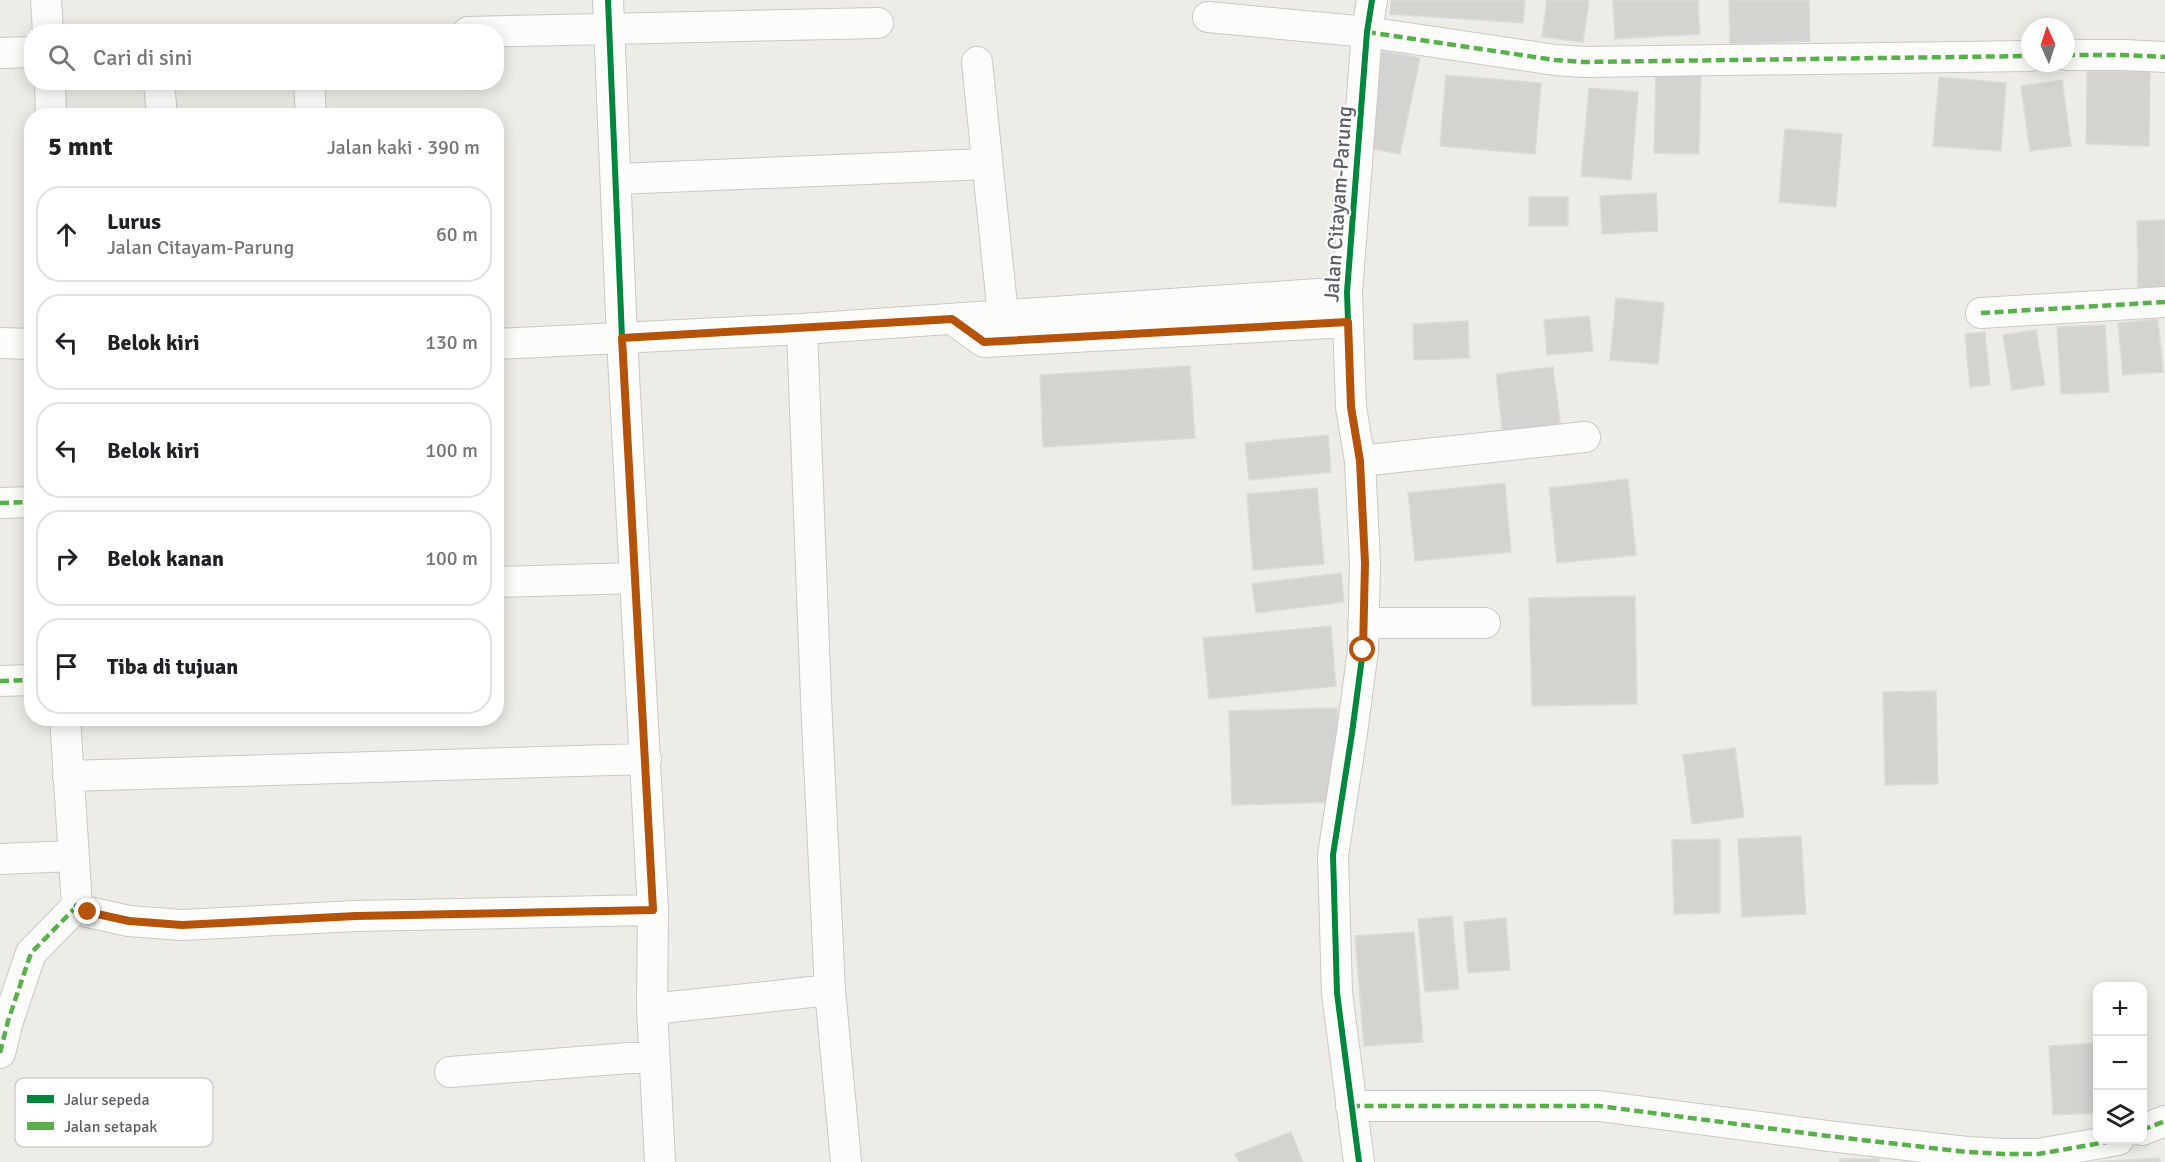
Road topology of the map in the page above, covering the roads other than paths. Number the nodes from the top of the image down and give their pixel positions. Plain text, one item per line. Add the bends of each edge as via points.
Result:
1 (46, 0) edge
2 (1372, 0) edge
3 (786, 12) edge
4 (608, 14) edge
5 (1208, 17) dead end
6 (878, 23) dead end
7 (48, 24) edge
8 (504, 27) edge
9 (1367, 32) junction
10 (24, 52) edge
11 (0, 53) edge
12 (2075, 55) edge
13 (2021, 56) edge
14 (2165, 57) edge
15 (977, 62) dead end
16 (50, 90) edge
17 (160, 90) edge
18 (309, 90) edge
19 (51, 108) edge
20 (161, 108) edge
21 (311, 108) edge
22 (987, 165) junction
23 (616, 179) junction
24 (1347, 292) junction
25 (2165, 302) edge
26 (1981, 313) dead end
27 (1003, 315) junction
28 (952, 319) junction
29 (1348, 322) junction
30 (802, 328) junction
31 (622, 338) junction
32 (0, 343) edge
33 (24, 344) edge
34 (504, 344) edge
35 (1586, 437) dead end
36 (1360, 461) junction
37 (24, 502) edge
38 (0, 503) edge
39 (634, 578) junction
40 (504, 582) edge
41 (1363, 623) junction
42 (1485, 623) dead end
43 (24, 680) edge
44 (0, 681) edge
45 (65, 726) edge
46 (646, 759) junction
47 (68, 776) junction
48 (72, 856) junction
49 (0, 858) edge
50 (76, 906) junction
51 (653, 910) junction
52 (830, 990) junction
53 (652, 1009) junction
54 (0, 1053) edge
55 (654, 1056) junction
56 (450, 1072) dead end
57 (1351, 1106) junction
58 (2165, 1121) edge
59 (2147, 1128) edge
60 (2095, 1144) edge
61 (660, 1162) edge
62 (846, 1162) edge
63 (1359, 1162) edge

1 - 7 street
2 - 9 street, Jalan Citayam-Parung
3 - 4 street
3 - 6 street
4 - 8 street
4 - 23 street
5 - 9 street
9 - 13 street via 1584,62
9 - 24 street, Jalan Citayam-Parung
10 - 11 street
12 - 14 street
15 - 22 street
16 - 19 street
17 - 20 street
18 - 21 street
22 - 23 street
22 - 27 street
23 - 31 street
24 - 27 street
24 - 29 street, Jalan Citayam-Parung
25 - 26 street
27 - 28 street
28 - 29 street via 984,342
28 - 30 street
29 - 36 street, Jalan Citayam-Parung via 1351,407
30 - 31 street
30 - 52 street
31 - 34 street
31 - 39 street
32 - 33 street
35 - 36 street
36 - 41 street, Jalan Citayam-Parung via 1365,563
37 - 38 street
39 - 40 street
39 - 46 street
41 - 42 street
41 - 57 street, Jalan Citayam-Parung via 1363,650 1333,855 1338,993
43 - 44 street
45 - 47 street
46 - 47 street
46 - 51 street
47 - 48 street
48 - 49 street
48 - 50 street
50 - 51 street via 129,921 182,925 356,916
50 - 54 street via 31,953
51 - 53 street
52 - 53 street
52 - 62 street
53 - 55 street
55 - 56 street
55 - 61 street
57 - 60 street via 1599,1106 2003,1154 2038,1154
57 - 63 street, Jalan Citayam-Parung
58 - 59 street

